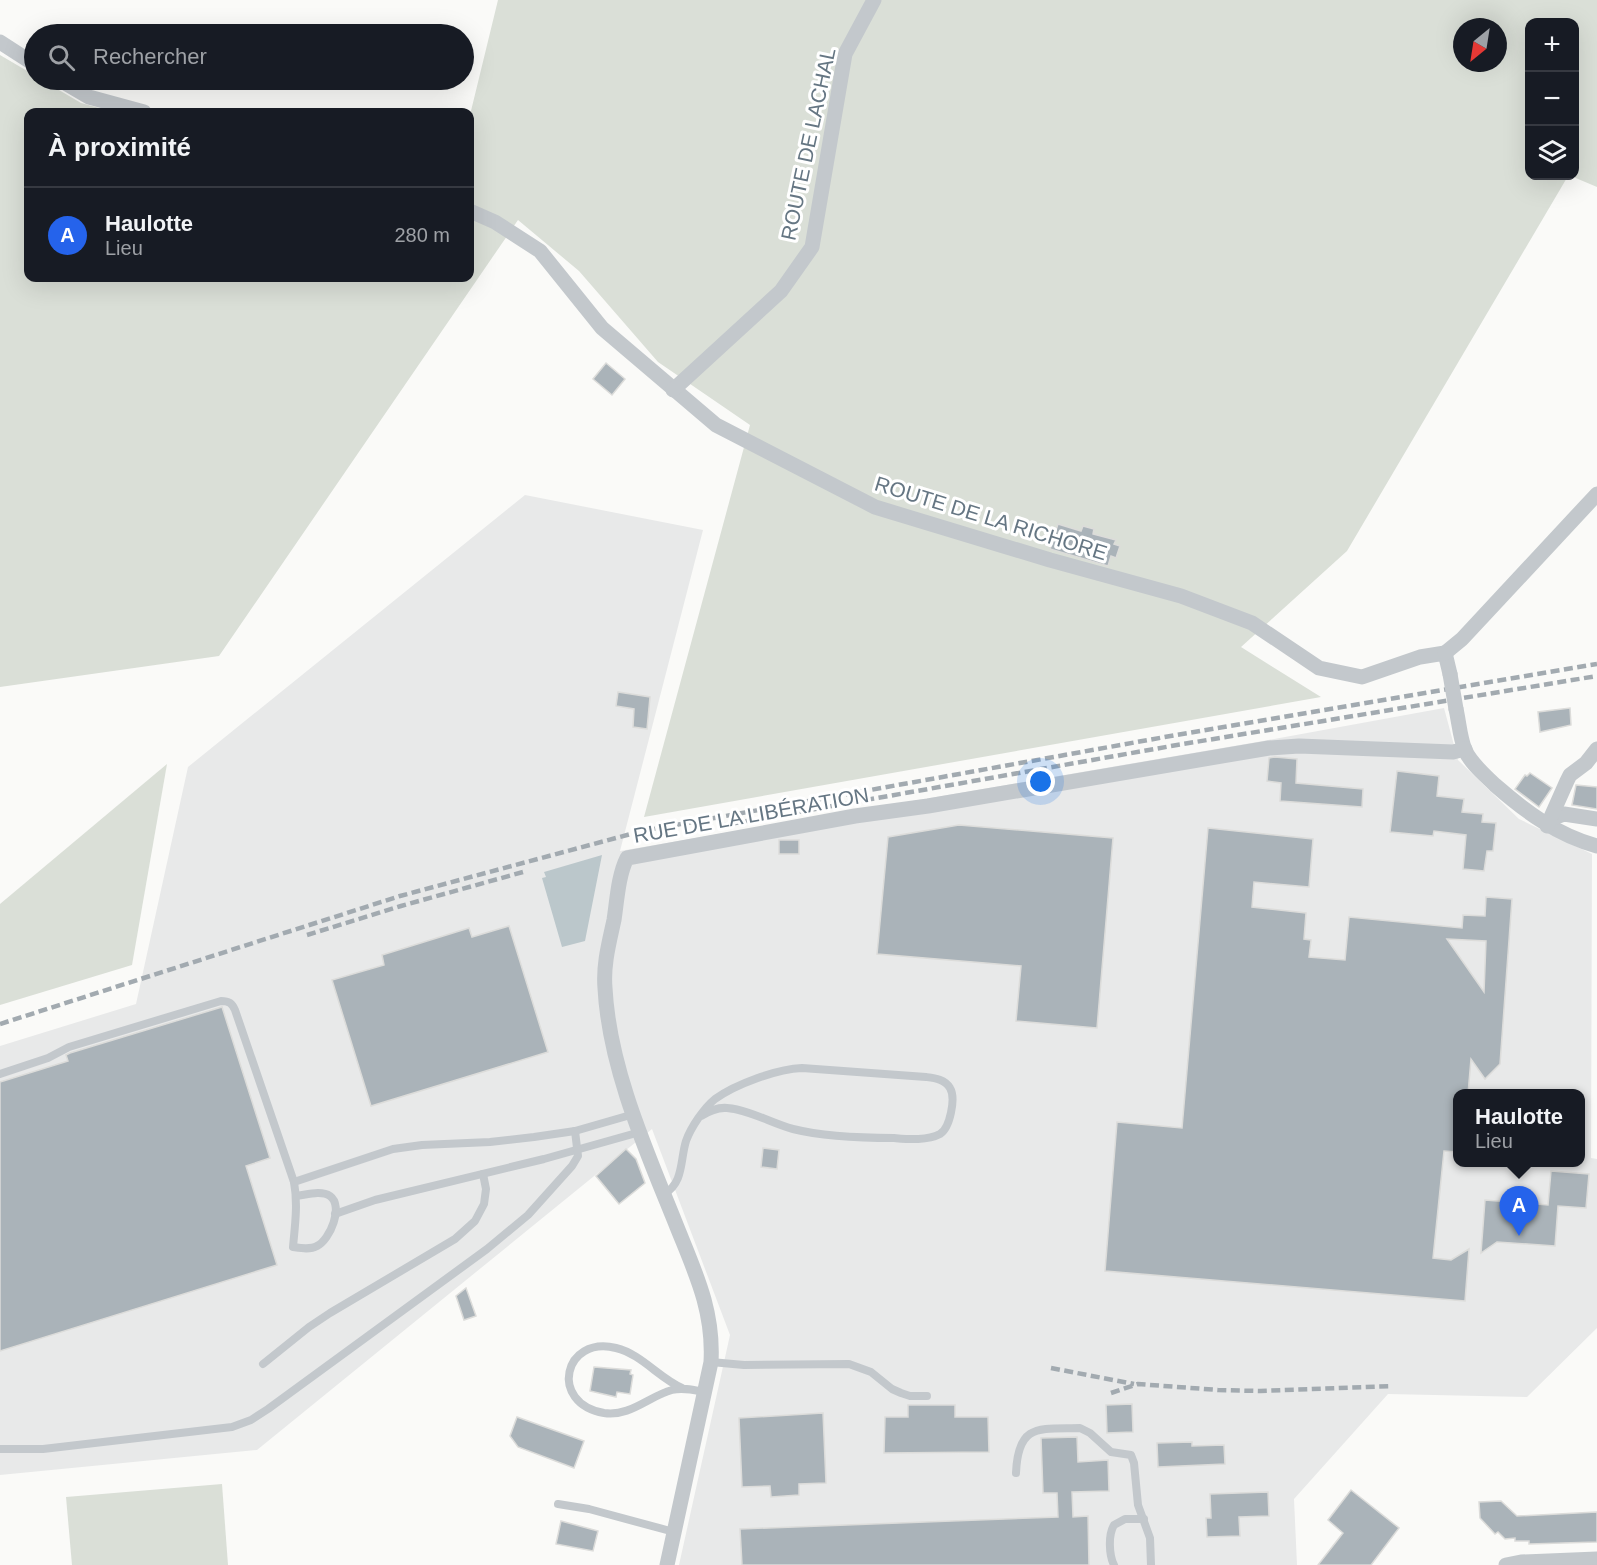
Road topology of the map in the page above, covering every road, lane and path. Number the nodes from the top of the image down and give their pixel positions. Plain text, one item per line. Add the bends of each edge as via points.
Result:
1 (874, 0) edge
2 (0, 42) edge
3 (24, 58) edge
4 (78, 90) edge
5 (130, 108) edge
6 (474, 213) edge
7 (673, 390) junction
8 (1597, 494) edge
9 (1445, 653) junction
10 (1465, 749) junction
11 (1597, 749) edge
12 (1597, 819) edge
13 (1549, 822) junction
14 (1597, 846) edge
15 (0, 1074) edge
16 (634, 1114) junction
17 (701, 1116) junction
18 (575, 1131) junction
19 (640, 1132) junction
20 (579, 1149) junction
21 (483, 1174) junction
22 (294, 1182) junction
23 (664, 1194) junction
24 (296, 1196) junction
25 (335, 1214) junction
26 (711, 1362) junction
27 (263, 1364) dead end
28 (682, 1388) junction
29 (704, 1392) junction
30 (927, 1396) dead end
31 (0, 1449) edge
32 (1016, 1473) dead end
33 (558, 1504) dead end
34 (1144, 1519) junction
35 (674, 1532) junction
36 (1597, 1559) edge
37 (667, 1565) edge
38 (1114, 1565) edge
39 (1151, 1565) edge
40 (1506, 1565) edge

1 - 7 street, ROUTE DE LACHAL via 845,54 812,247 781,291
2 - 3 street
4 - 5 street
6 - 7 street, ROUTE DE LA RICHORE via 540,251 602,328
7 - 9 street, ROUTE DE LA RICHORE via 716,425 875,507 1181,596 1252,623 1319,668 1362,677 1420,657
8 - 9 street
9 - 10 street, bridge
10 - 13 street via 1488,778 1516,803
10 - 16 street, RUE DE LA LIBÉRATION via 1453,752 1269,748 627,858 604,987 614,1049
11 - 13 street via 1570,776
12 - 13 street via 1564,814
13 - 14 street via 1561,833
15 - 22 lane via 69,1047 226,1001 235,1010
16 - 18 lane
16 - 19 street, RUE DE LA LIBÉRATION
17 - 17 lane via 712,1109 726,1108 794,1129 920,1138 939,1135 947,1128 952,1096 950,1087 941,1079 786,1069 729,1091 714,1100
17 - 23 lane via 687,1138 675,1185
18 - 20 lane
18 - 22 lane via 393,1149
19 - 20 lane
19 - 23 street, RUE DE LA LIBÉRATION
20 - 21 lane
20 - 31 lane via 572,1166 535,1207 487,1249 251,1420 232,1427 42,1449
21 - 25 lane via 375,1200
21 - 27 lane via 484,1204 475,1221 455,1239 330,1313
22 - 24 lane
23 - 26 street, RUE DE LA LIBÉRATION via 709,1315
24 - 25 lane via 326,1194 336,1204
24 - 25 lane via 293,1247 316,1247 325,1240
26 - 29 street, RUE DE LA LIBÉRATION
26 - 30 lane via 849,1364 871,1372 901,1393
28 - 28 lane via 628,1410 603,1412 574,1397 568,1376 570,1366 582,1352 609,1346 619,1348
28 - 29 lane
29 - 35 street, RUE DE LA LIBÉRATION
32 - 34 lane via 1018,1449 1030,1433 1040,1429 1086,1430 1106,1449 1126,1453 1133,1459 1136,1496
33 - 35 lane
34 - 38 lane via 1125,1519 1114,1525
34 - 39 lane via 1150,1538
35 - 37 street, RUE DE LA LIBÉRATION
36 - 40 street

